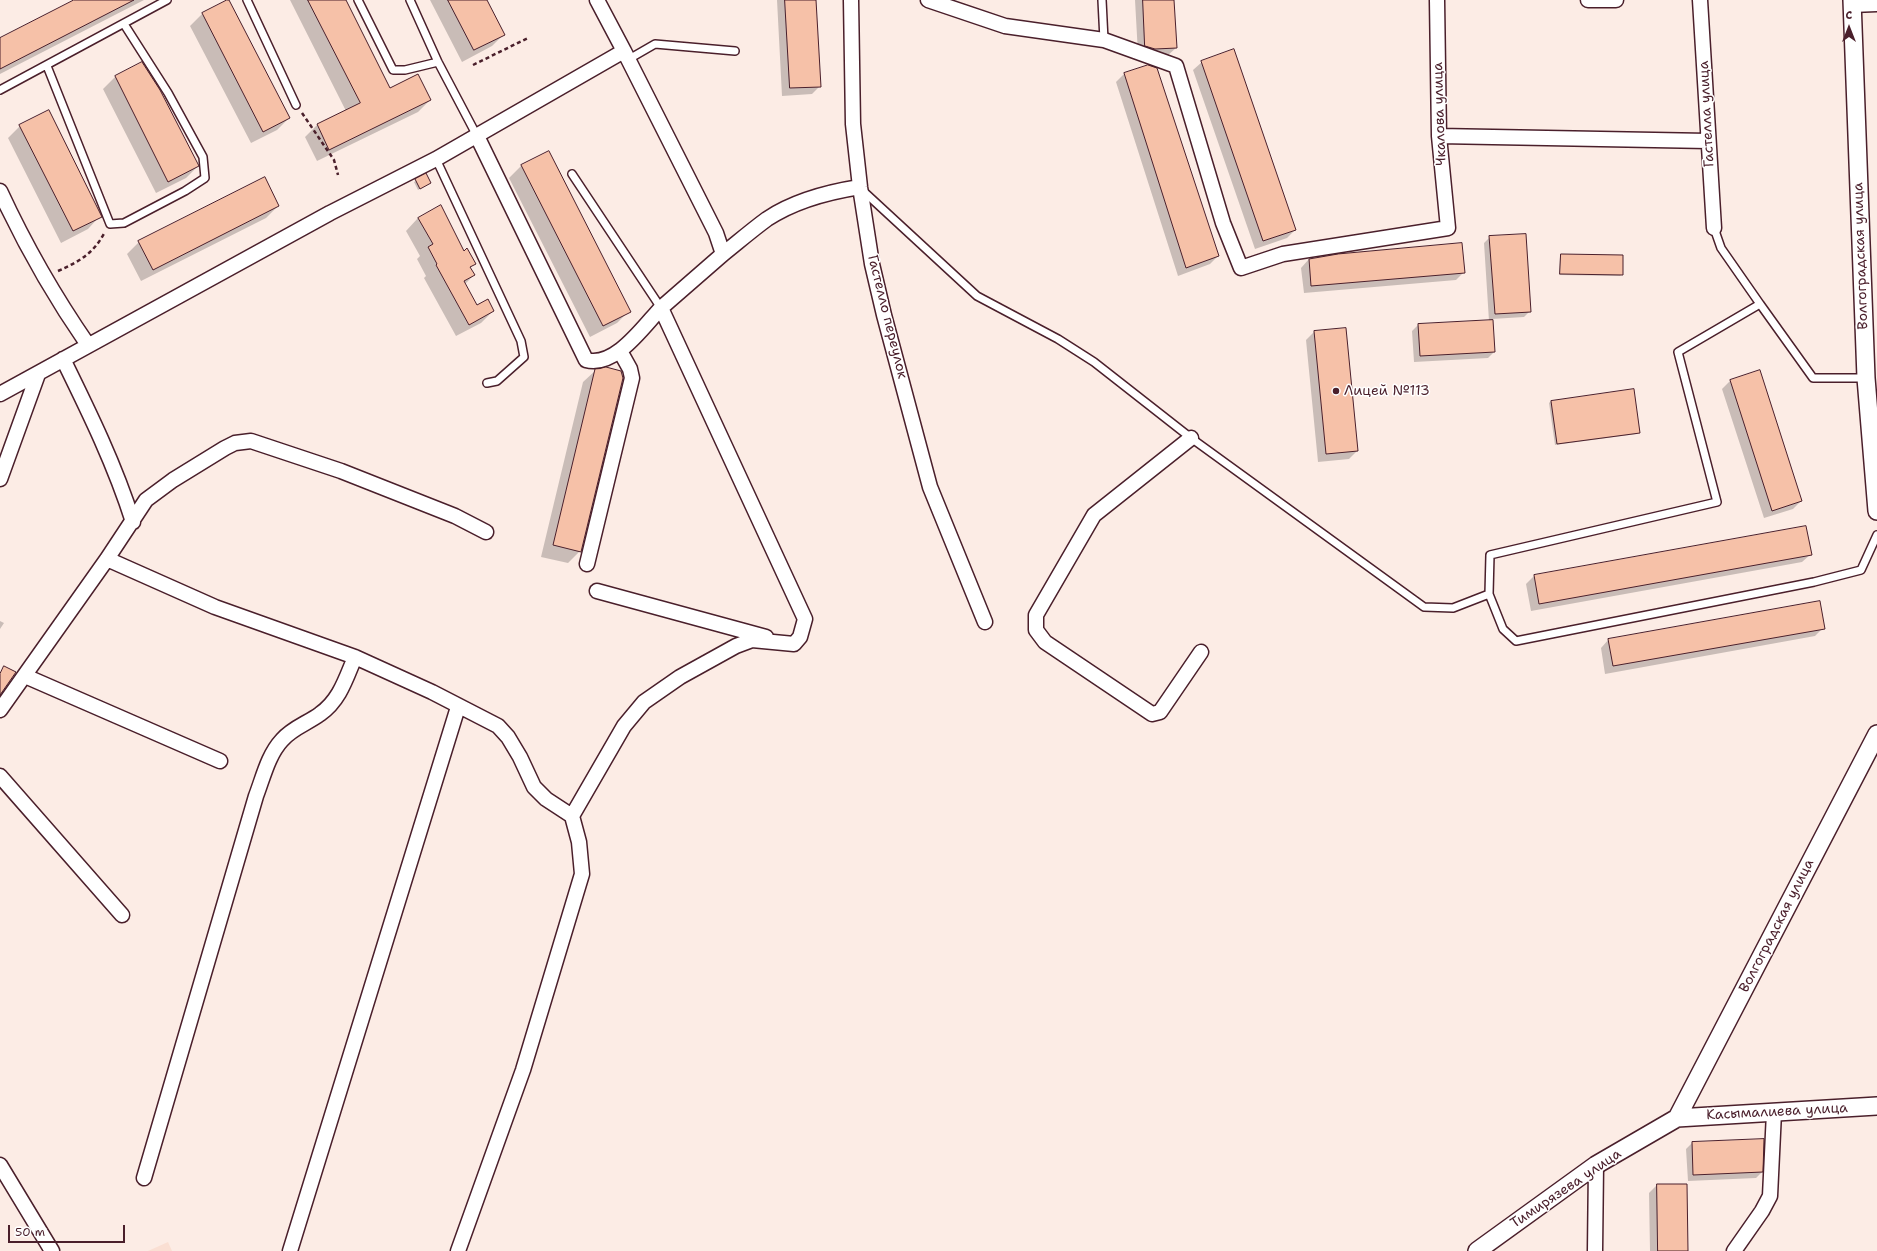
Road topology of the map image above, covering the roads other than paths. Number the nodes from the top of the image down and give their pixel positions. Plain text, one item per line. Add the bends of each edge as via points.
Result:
1 (167, 0) edge
2 (247, 0) edge
3 (358, 0) edge
4 (410, 0) edge
5 (597, 0) edge
6 (850, 0) edge
7 (928, 0) edge
8 (1102, 0) edge
9 (1437, 0) edge
10 (1588, 0) edge
11 (1616, 0) edge
12 (1700, 0) edge
13 (1852, 2) edge
14 (1877, 4) edge
15 (124, 24) junction
16 (1104, 40) junction
17 (735, 51) dead end
18 (627, 55) junction
19 (438, 62) junction
20 (47, 66) junction
21 (0, 90) edge
22 (296, 104) road end
23 (477, 136) junction
24 (1439, 136) junction
25 (1708, 141) junction
26 (436, 159) junction
27 (572, 174) dead end
28 (860, 188) junction
29 (0, 191) edge
30 (1714, 228) joint
31 (723, 254) junction
32 (1760, 304) junction
33 (661, 308) junction
34 (88, 345) junction
35 (620, 351) junction
36 (62, 359) junction
37 (38, 374) junction
38 (1866, 378) junction
39 (487, 383) dead end
40 (0, 394) edge
41 (1191, 438) junction
42 (0, 479) edge
43 (1877, 511) edge
44 (133, 522) junction
45 (486, 532) dead end
46 (1877, 535) edge
47 (107, 559) junction
48 (587, 564) dead end
49 (596, 592) dead end
50 (1489, 594) junction
51 (985, 622) dead end
52 (794, 644) junction
53 (1201, 652) dead end
54 (355, 657) junction
55 (25, 676) junction
56 (458, 707) junction
57 (0, 710) edge
58 (1877, 734) edge
59 (220, 760) dead end
60 (0, 776) edge
61 (572, 816) junction
62 (122, 915) dead end
63 (1877, 1106) edge
64 (1774, 1112) junction
65 (1677, 1118) junction
66 (0, 1165) edge
67 (1596, 1165) junction
68 (144, 1178) dead end
69 (52, 1251) edge
70 (290, 1251) edge
71 (458, 1251) edge
72 (1477, 1251) edge
73 (1595, 1251) edge
74 (1734, 1251) edge

1 - 15 lane
2 - 22 lane
3 - 19 lane via 393,70 405,70
4 - 19 lane
5 - 18 street
6 - 28 street, Гастелло переулок via 853,124
7 - 16 street via 1005,26
8 - 16 lane
9 - 24 street, Чкалова улица
10 - 11 street
12 - 25 street, Гастелла улица
13 - 14 street
13 - 38 street, Волгоградская улица
15 - 20 lane
15 - 20 lane via 168,93 204,157 205,178 185,191 124,223 110,224
16 - 24 street, Чкалова улица via 1176,66 1223,223 1242,268 1283,254 1448,228
17 - 18 lane via 655,44
18 - 23 street
18 - 31 street via 716,233
19 - 23 lane
20 - 21 lane
23 - 26 street
23 - 35 street via 586,360 600,361
24 - 25 street
25 - 30 street, Гастелла улица
26 - 34 street via 330,213
26 - 39 lane via 521,341 524,357 497,381
27 - 33 lane
28 - 31 street via 834,191 789,207 767,220
28 - 41 lane via 977,296 1058,339 1094,362
28 - 51 street, Гастелло переулок via 872,264 930,487
29 - 34 street via 44,277
30 - 32 lane via 1720,248
31 - 33 street
32 - 38 lane via 1813,378
32 - 50 lane via 1678,352 1717,502 1490,554
33 - 35 street
33 - 52 street via 805,619 800,637
34 - 36 street
35 - 48 street via 630,368 632,378
36 - 37 street
36 - 44 street via 122,487
37 - 40 street
37 - 42 street
38 - 43 street, Волгоградская улица
41 - 50 lane via 1424,607 1453,608
41 - 53 street via 1094,515 1036,615 1036,630 1045,642 1152,714 1160,712
44 - 45 street via 146,500 173,480 226,448 250,441 341,471 455,516
44 - 47 street
46 - 50 lane via 1861,570 1814,582 1516,641 1503,629
47 - 54 street via 215,607
47 - 55 street
49 - 52 street
52 - 61 street via 752,640 736,646 680,677 644,702 624,726
54 - 56 street via 432,692
54 - 68 street via 341,691 334,701 320,714 282,739 273,752 256,796
55 - 57 street
55 - 59 street
56 - 61 street via 498,726 516,750 534,787 546,799
56 - 70 street
58 - 65 street, Волгоградская улица
60 - 62 street
61 - 71 street via 579,842 582,874 523,1070
63 - 64 street, Касымалиева улица
64 - 65 street, Касымалиева улица
64 - 74 street via 1770,1196
65 - 67 street, Тимирязева улица
66 - 69 street
67 - 72 street, Тимирязева улица
67 - 73 street

